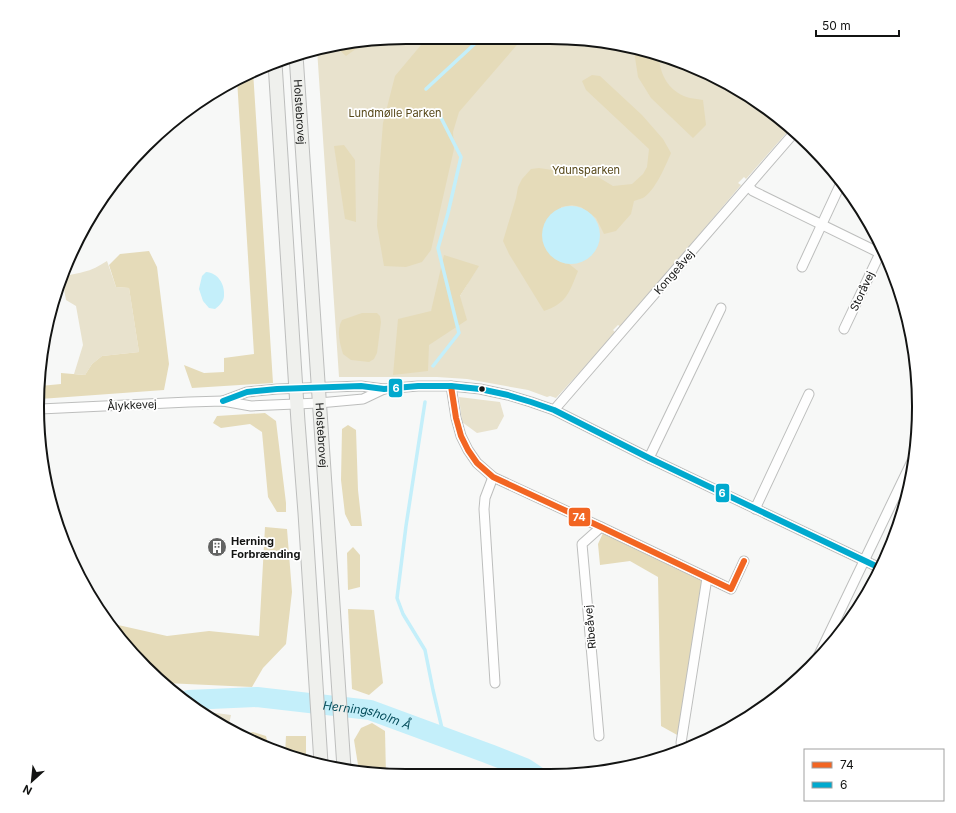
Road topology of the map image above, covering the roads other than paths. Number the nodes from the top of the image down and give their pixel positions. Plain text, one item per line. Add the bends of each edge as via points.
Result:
1 (296, 61) edge
2 (275, 69) edge
3 (791, 136) edge
4 (749, 187) junction
5 (839, 188) edge
6 (822, 224) junction
7 (876, 249) edge
8 (880, 257) edge
9 (802, 267) dead end
10 (721, 308) dead end
11 (844, 329) dead end
12 (451, 386) junction
13 (296, 388) junction
14 (318, 388) junction
15 (384, 389) junction
16 (809, 394) dead end
17 (223, 401) junction
18 (319, 403) junction
19 (297, 404) junction
20 (44, 409) edge
21 (554, 410) junction
22 (649, 458) junction
23 (905, 475) edge
24 (493, 477) junction
25 (755, 509) junction
26 (601, 527) junction
27 (744, 561) dead end
28 (864, 561) junction
29 (875, 566) edge
30 (707, 578) junction
31 (826, 641) edge
32 (495, 683) dead end
33 (599, 736) dead end
34 (681, 743) dead end
35 (321, 759) edge
36 (344, 763) edge

1 - 14 main road, Holstebrovej
2 - 13 main road, Holstebrovej
3 - 4 street, Kongeåvej
4 - 6 street, Storåvej
4 - 21 street, Kongeåvej
5 - 6 street
6 - 7 street, Storåvej
6 - 9 street
8 - 11 street, Storåvej
10 - 22 street
12 - 15 street
12 - 21 street via 508,395
12 - 24 street via 461,436 477,463
13 - 14 street, Ålykkevej
13 - 17 street, Ålykkevej via 247,392
13 - 19 main road, Holstebrovej
14 - 15 street, Ålykkevej via 361,386
14 - 18 main road, Holstebrovej
15 - 18 street, Ålykkevej via 363,399
16 - 25 street
17 - 19 street, Ålykkevej via 251,406
17 - 20 street, Ålykkevej
18 - 19 street, Ålykkevej
18 - 36 main road, Holstebrovej
19 - 35 main road, Holstebrovej
21 - 22 street
22 - 25 street
23 - 28 street
24 - 26 street
24 - 32 street via 485,498 484,509
25 - 28 street
26 - 30 street
26 - 33 street, Ribeåvej via 582,544
27 - 30 street via 731,589
28 - 29 street
28 - 31 street
30 - 34 street

